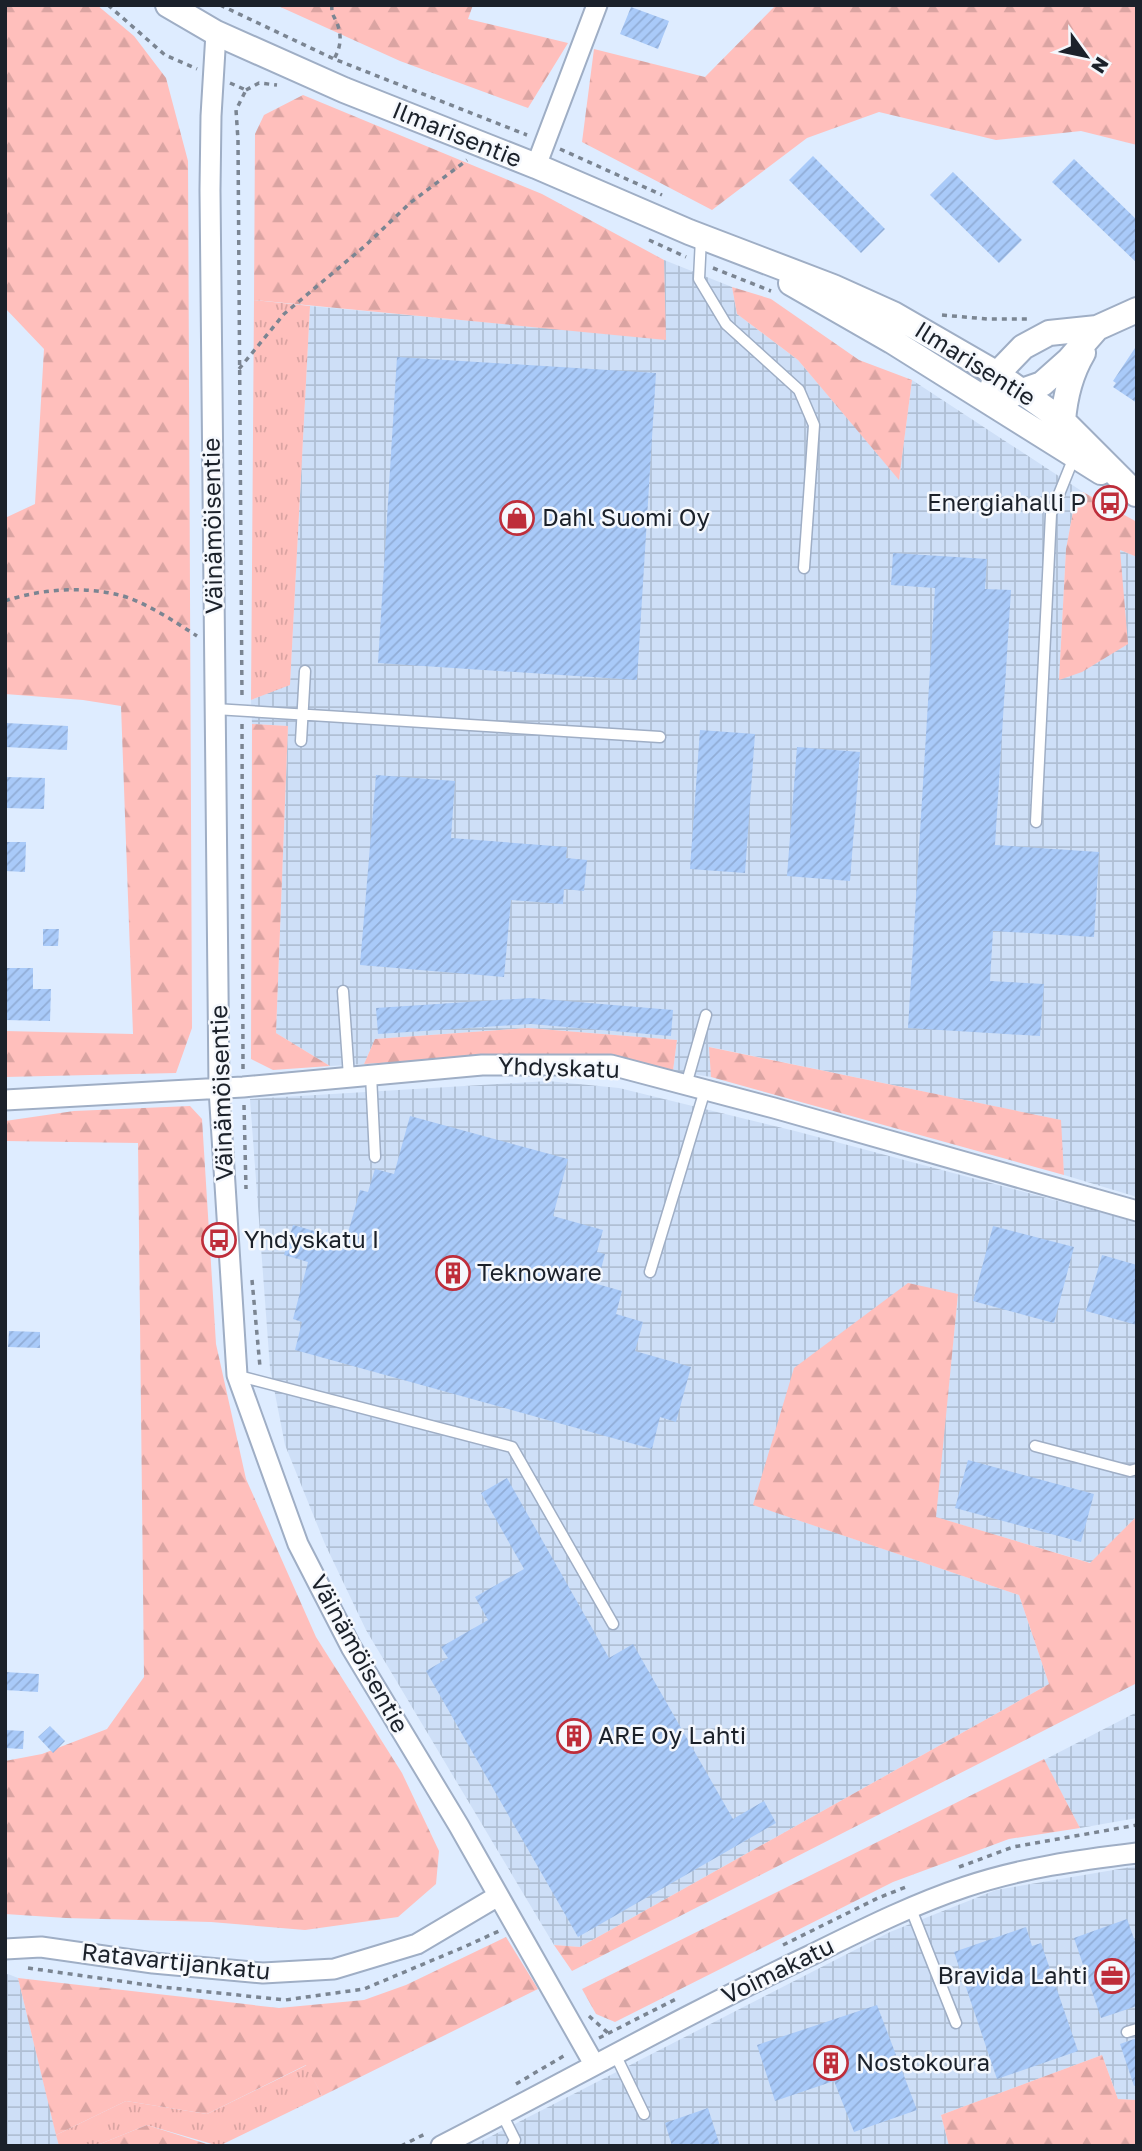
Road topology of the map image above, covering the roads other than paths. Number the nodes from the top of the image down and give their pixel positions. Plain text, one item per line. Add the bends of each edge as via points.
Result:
1 (168, 5) edge
2 (597, 5) edge
3 (216, 33) junction
4 (536, 166) junction
5 (701, 237) junction
6 (749, 257) junction
7 (1137, 310) edge
8 (1097, 328) junction
9 (997, 374) junction
10 (1021, 392) junction
11 (987, 401) junction
12 (1063, 421) junction
13 (1081, 451) junction
14 (1136, 495) edge
15 (804, 568) dead end
16 (305, 671) dead end
17 (215, 709) junction
18 (303, 713) junction
19 (660, 737) dead end
20 (301, 741) dead end
21 (1036, 822) dead end
22 (343, 991) dead end
23 (706, 1015) dead end
24 (371, 1075) junction
25 (349, 1077) junction
26 (695, 1087) junction
27 (219, 1089) junction
28 (5, 1100) edge
29 (375, 1157) dead end
30 (1137, 1211) edge
31 (650, 1272) dead end
32 (237, 1375) junction
33 (1035, 1446) dead end
34 (1137, 1469) edge
35 (613, 1624) dead end
36 (1137, 1853) edge
37 (498, 1896) junction
38 (911, 1909) junction
39 (5, 1950) edge
40 (956, 2023) dead end
41 (615, 2053) junction
42 (594, 2064) junction
43 (502, 2114) junction
44 (645, 2114) dead end
45 (441, 2146) edge
46 (512, 2146) edge

1 - 3 street, Ilmarisentie
2 - 4 street
3 - 4 street, Ilmarisentie via 344,90
3 - 17 street, Väinämöisentie via 210,190
4 - 5 street, Ilmarisentie
5 - 6 street, Ilmarisentie
5 - 15 lane via 699,279 726,324 799,390 814,425
6 - 9 street, Ilmarisentie via 893,314
6 - 11 street, Ilmarisentie
7 - 8 street
8 - 9 street via 1049,332 1023,347
8 - 10 street via 1042,384
8 - 12 street via 1074,368
9 - 10 street, Ilmarisentie
9 - 11 street
10 - 11 street
10 - 12 street, Ilmarisentie
11 - 13 street, Ilmarisentie
12 - 13 street, Ilmarisentie
13 - 14 street, Ilmarisentie
13 - 21 lane via 1051,514
16 - 18 lane
17 - 18 lane
17 - 27 street, Väinämöisentie
18 - 19 lane
18 - 20 lane
22 - 25 lane
23 - 26 lane
24 - 25 street, Yhdyskatu
24 - 26 street, Yhdyskatu via 482,1065 611,1065
24 - 29 lane
25 - 27 street, Yhdyskatu
26 - 30 street, Yhdyskatu
26 - 31 lane
27 - 28 street, Yhdyskatu
27 - 32 street, Väinämöisentie
32 - 35 lane via 512,1447
32 - 37 street, Väinämöisentie via 298,1544 351,1647
33 - 34 lane
36 - 38 street, Voimakatu via 1055,1863 965,1886
37 - 39 street, Ratavartijankatu via 417,1944 334,1969 263,1973 153,1964 41,1947
37 - 42 street, Väinämöisentie via 543,1973 582,2022
38 - 40 lane
38 - 41 street, Voimakatu
41 - 42 street, Voimakatu
41 - 44 lane
42 - 43 street, Voimakatu
43 - 45 street, Voimakatu
43 - 46 lane via 515,2140

